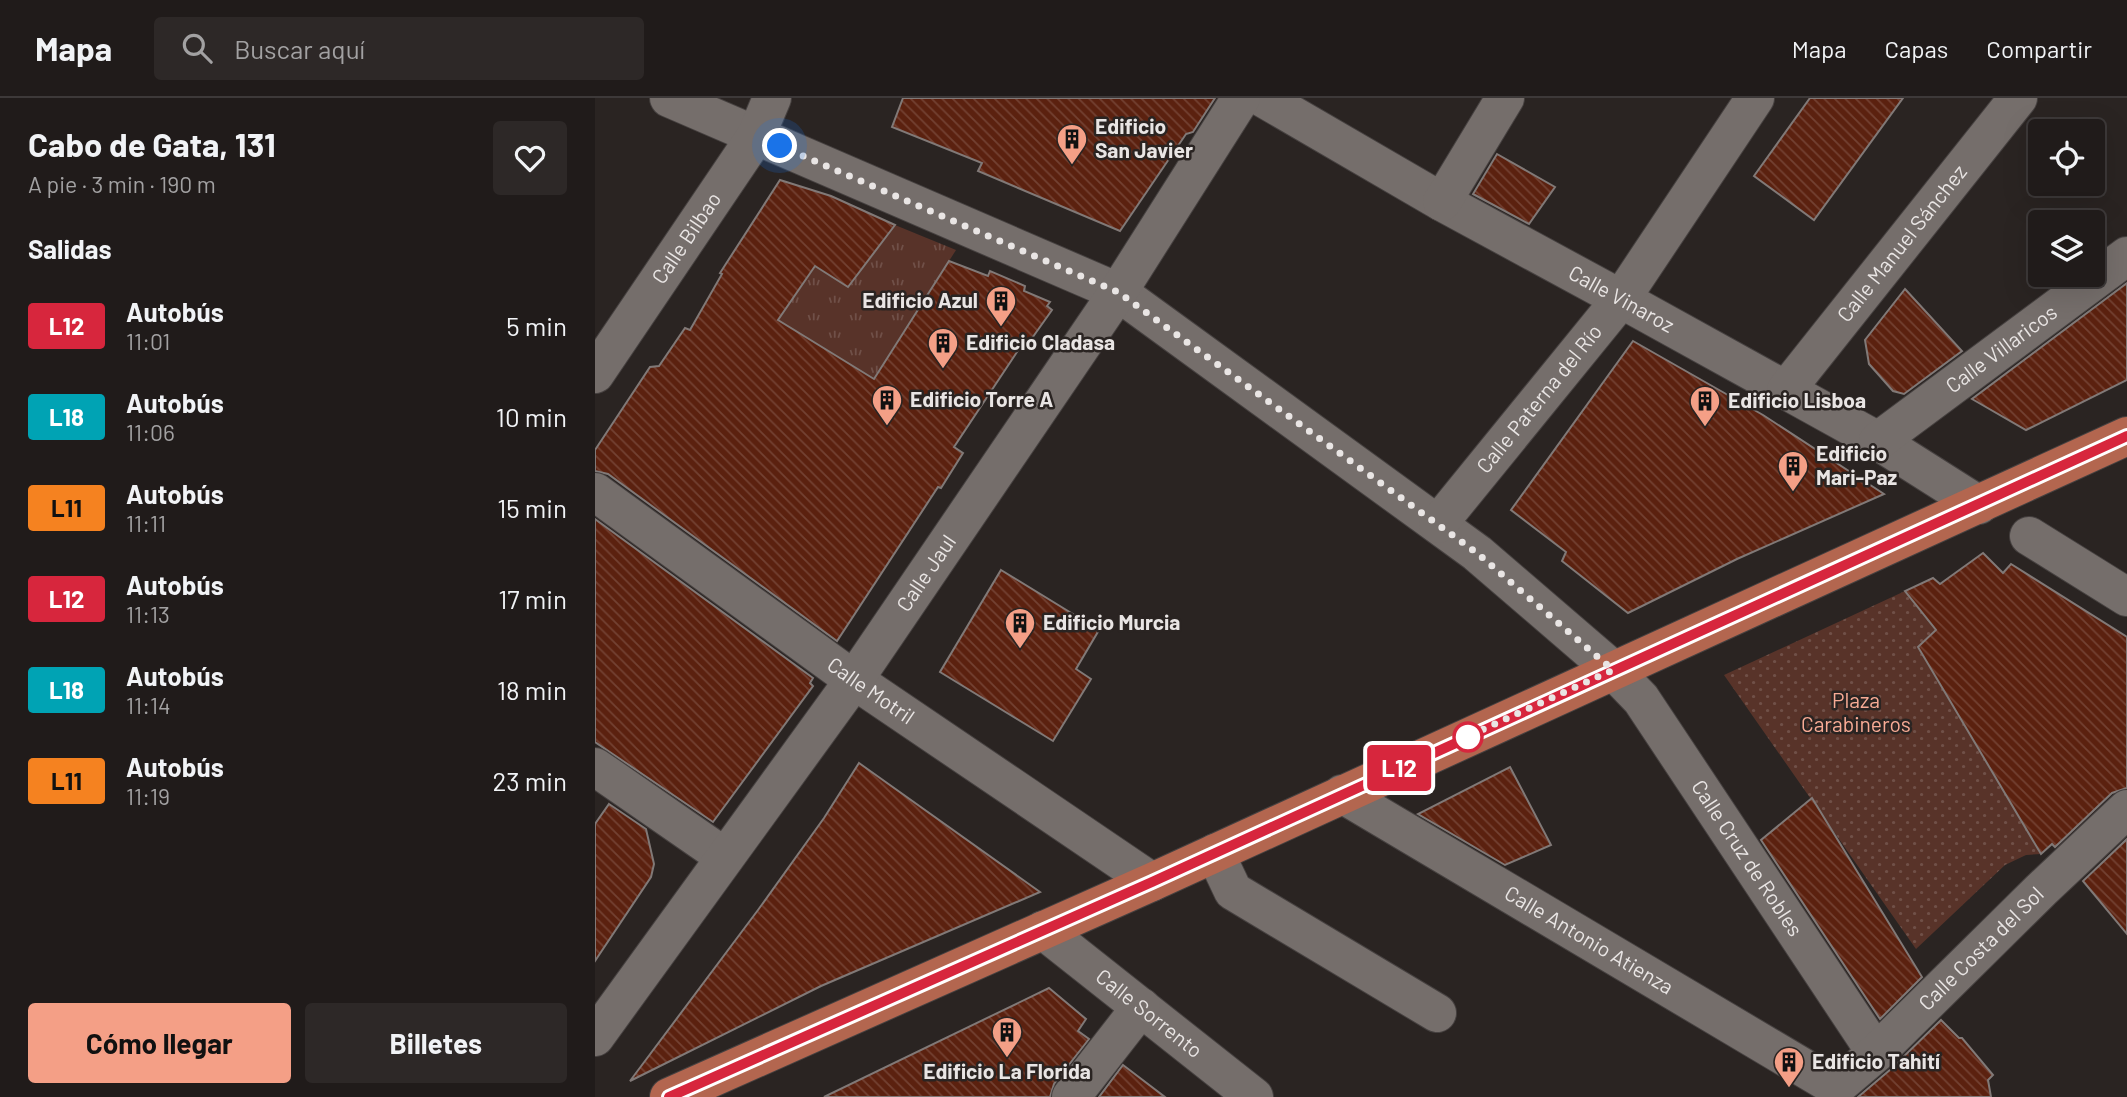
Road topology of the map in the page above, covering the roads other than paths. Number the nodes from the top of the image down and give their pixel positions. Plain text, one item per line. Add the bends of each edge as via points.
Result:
1 (669, 98) edge
2 (772, 98) edge
3 (1241, 98) edge
4 (1263, 98) edge
5 (1506, 98) edge
6 (1755, 98) edge
7 (2018, 98) edge
8 (756, 136) junction
9 (1442, 202) junction
10 (2127, 256) edge
11 (1118, 292) junction
12 (1621, 299) junction
13 (595, 374) edge
14 (1786, 390) junction
15 (2127, 436) edge
16 (1878, 441) junction
17 (595, 492) edge
18 (1979, 505) junction
19 (1438, 524) junction
20 (2029, 536) dead end
21 (2127, 597) edge
22 (1613, 670) junction
23 (854, 680) junction
24 (595, 767) edge
25 (1342, 794) junction
26 (2127, 809) edge
27 (1215, 853) junction
28 (725, 857) junction
29 (1152, 882) junction
30 (1043, 930) junction
31 (1141, 1007) junction
32 (1437, 1013) dead end
33 (595, 1037) edge
34 (1876, 1053) junction
35 (1836, 1087) joint
36 (669, 1097) edge
37 (1071, 1097) edge
38 (1254, 1097) edge

1 - 8 street, Calle Cruz de Robles
2 - 8 street, Calle Bilbao
3 - 11 street, Calle Jaul
4 - 9 street, Calle Vinaroz
5 - 9 street
6 - 12 street, Calle Paterna del Río
7 - 14 street, Calle Manuel Sánchez
8 - 11 street, Calle Cruz de Robles
8 - 13 street, Calle Bilbao
9 - 12 street, Calle Vinaroz
10 - 16 street, Calle Villaricos
11 - 19 street, Calle Cruz de Robles
11 - 23 street, Calle Jaul
12 - 14 street, Calle Vinaroz
12 - 19 street, Calle Paterna del Río
14 - 16 street, Calle Vinaroz
15 - 18 main road
16 - 18 street, Calle Vinaroz
17 - 23 street, Calle Motril
18 - 22 main road
19 - 22 street, Calle Cruz de Robles
20 - 21 street
22 - 25 main road
22 - 34 street, Calle Cruz de Robles via 1641,699
23 - 28 street, Calle Jaul
23 - 29 street, Calle Motril
24 - 28 street
25 - 27 main road
25 - 35 street, Calle Antonio Atienza
26 - 34 street, Calle Costa del Sol
27 - 29 main road
27 - 32 street via 1233,891
28 - 33 street, Calle Jaul
29 - 30 main road
30 - 31 street, Calle Sorrento
30 - 36 main road
31 - 37 street
31 - 38 street, Calle Sorrento
34 - 35 street, Calle Costa del Sol

